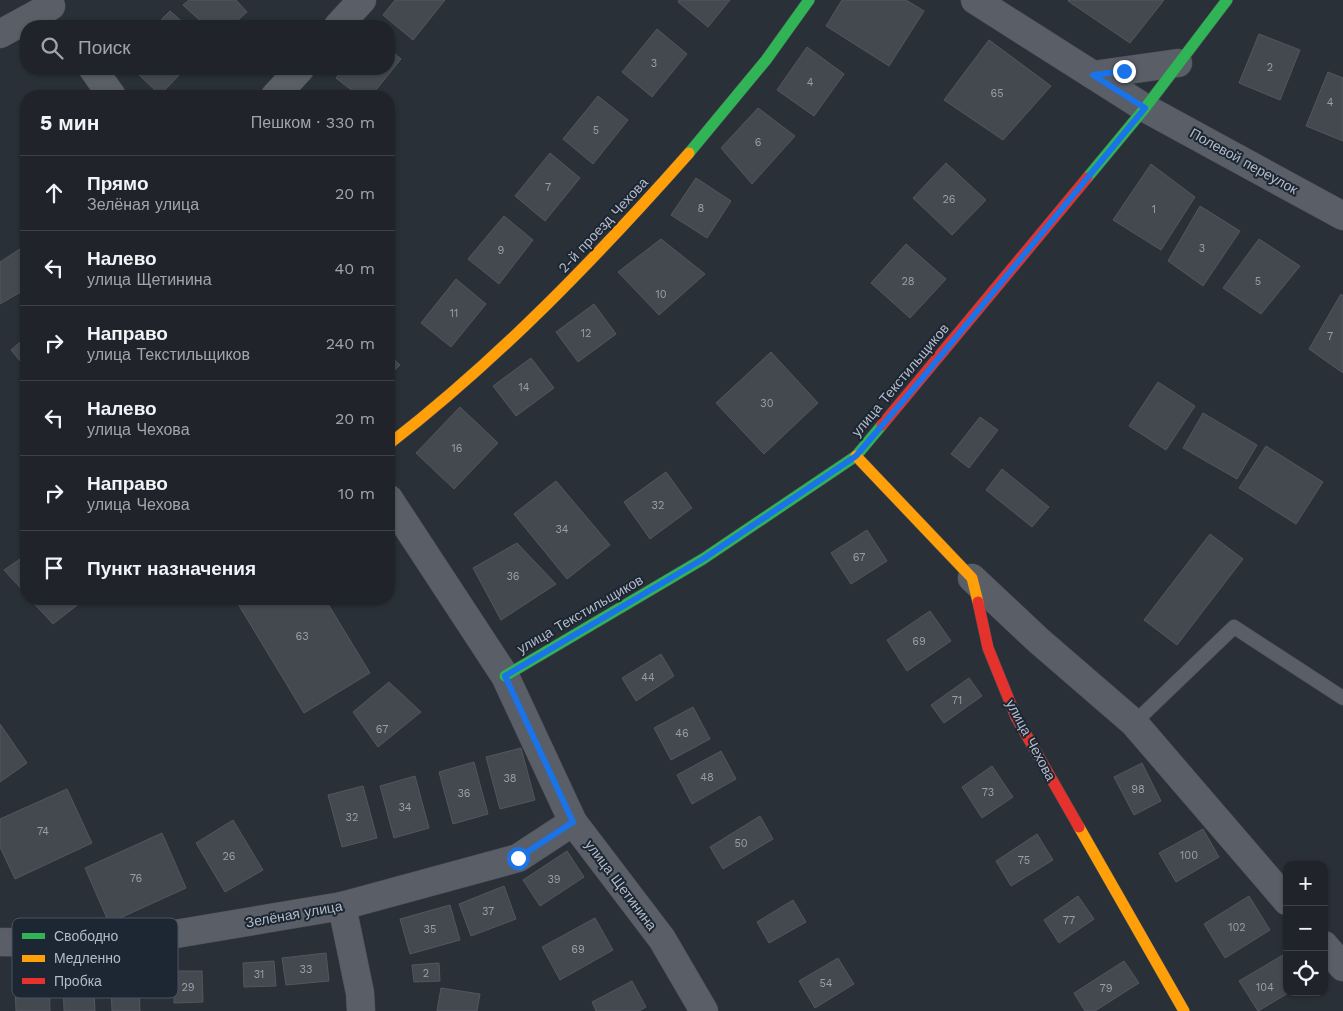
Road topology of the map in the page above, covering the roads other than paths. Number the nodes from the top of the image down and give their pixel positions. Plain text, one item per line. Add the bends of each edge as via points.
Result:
1 (362, 0) edge
2 (809, 0) edge
3 (974, 0) edge
4 (1227, 0) edge
5 (55, 11) edge
6 (33, 20) edge
7 (344, 20) edge
8 (20, 26) edge
9 (0, 34) edge
10 (1178, 63) junction
11 (97, 75) edge
12 (294, 75) edge
13 (1093, 75) junction
14 (108, 90) edge
15 (281, 90) edge
16 (1145, 108) junction
17 (1343, 216) edge
18 (395, 439) edge
19 (856, 456) junction
20 (395, 508) edge
21 (972, 578) junction
22 (505, 676) junction
23 (1343, 698) edge
24 (1134, 723) junction
25 (573, 822) junction
26 (1283, 896) edge
27 (342, 906) junction
28 (178, 934) edge
29 (1328, 950) edge
30 (1343, 967) edge
31 (361, 1011) edge
32 (704, 1011) edge
33 (1184, 1011) edge

1 - 7 street
2 - 18 street, 2-й проезд Чехова via 784,38 674,172 584,268 522,331
3 - 13 street
4 - 10 street, улица Текстильщиков
5 - 6 street
8 - 9 street
10 - 13 street
10 - 16 street, улица Текстильщиков
11 - 14 street
12 - 15 street
13 - 16 street
16 - 17 street, Полевой переулок
16 - 19 street, улица Текстильщиков
19 - 21 street
19 - 22 street, улица Текстильщиков via 703,559
20 - 22 street, улица Щетинина
21 - 24 street
21 - 33 street, улица Чехова via 988,648 1016,717
22 - 25 street, улица Щетинина
23 - 24 lane via 1234,627
24 - 26 street
25 - 27 street, Зелёная улица via 518,858
25 - 32 street, улица Щетинина via 662,939
27 - 28 street, Зелёная улица
27 - 31 street
29 - 30 street

